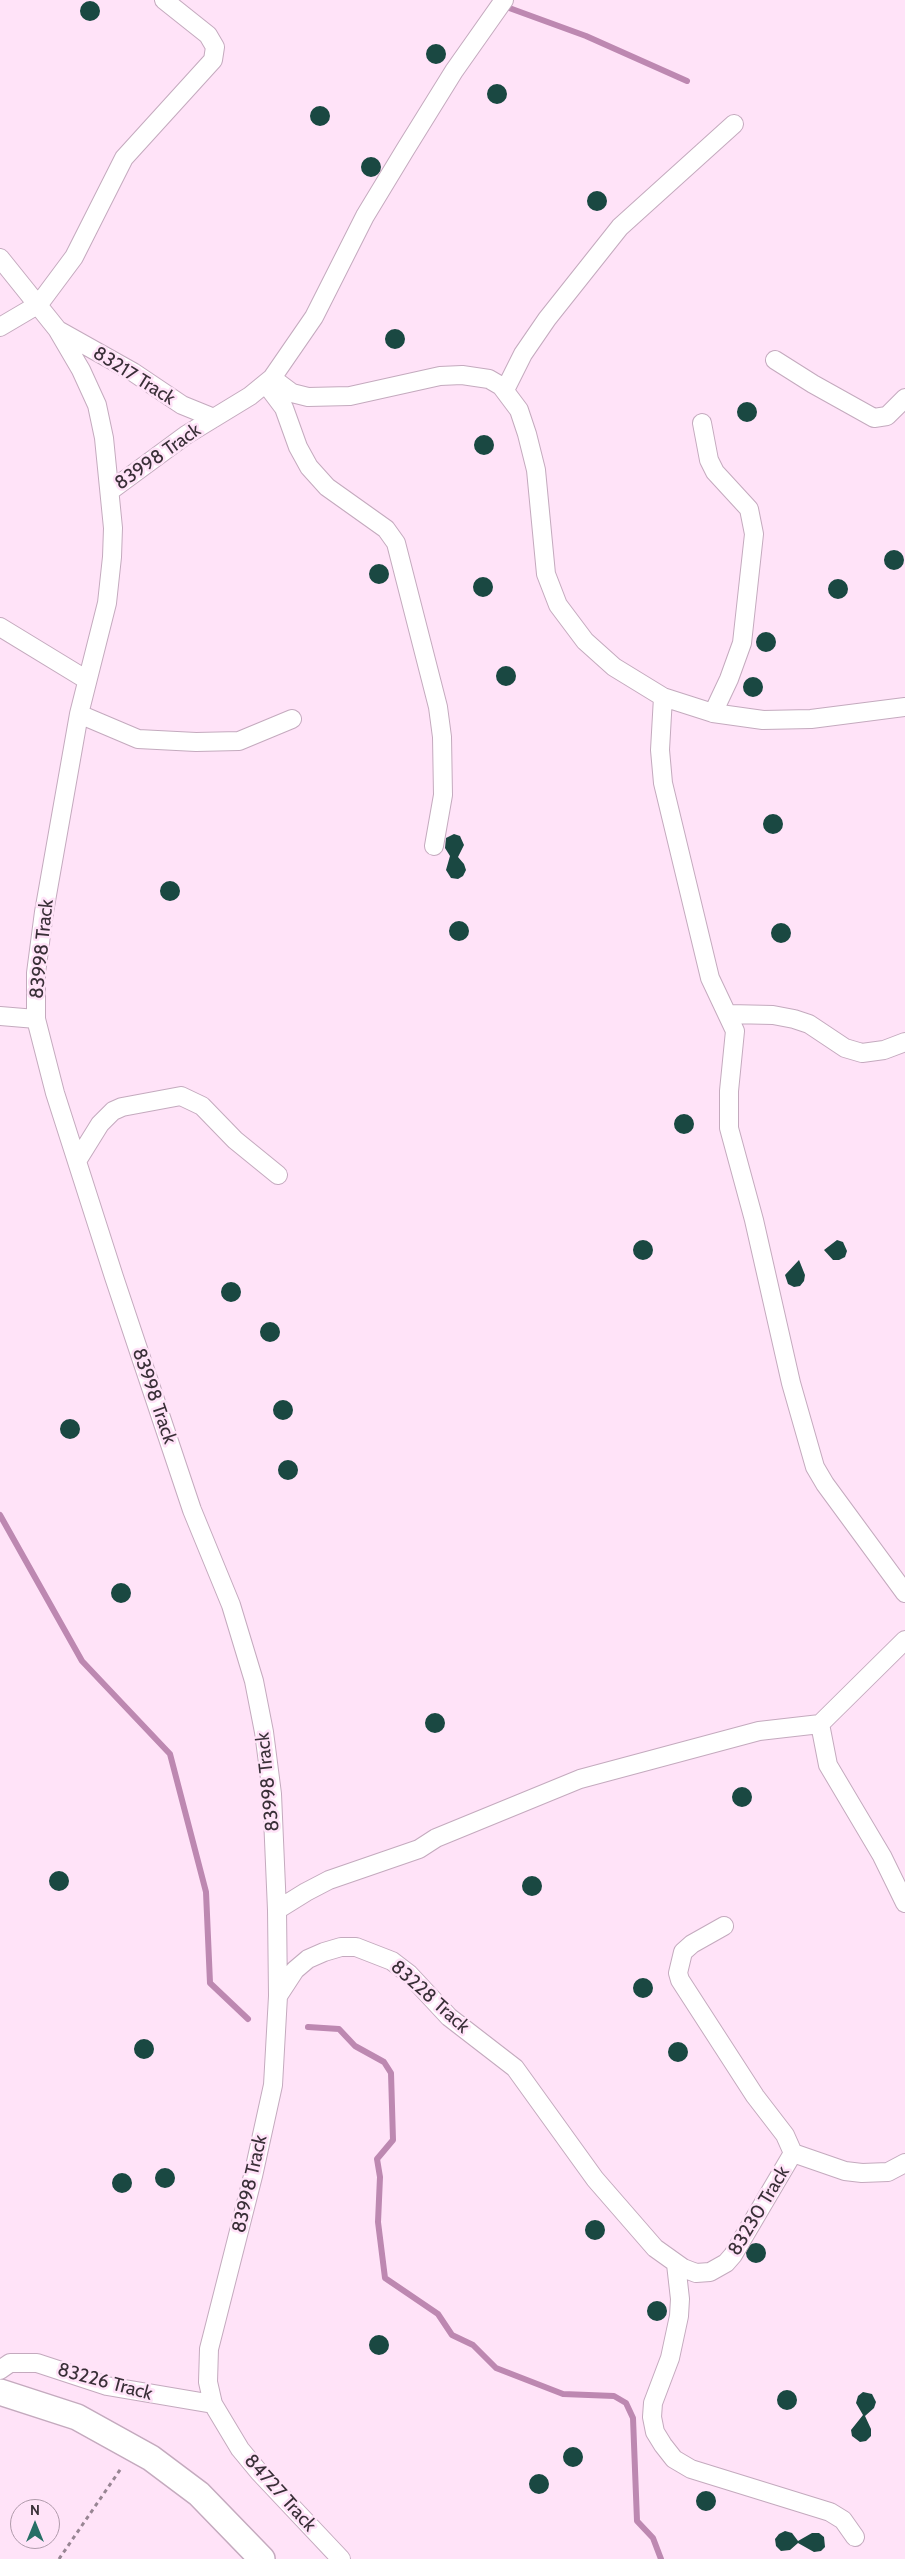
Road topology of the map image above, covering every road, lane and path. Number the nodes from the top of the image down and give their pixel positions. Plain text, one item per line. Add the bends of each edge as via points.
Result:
1 (164, 0) edge
2 (504, 0) edge
3 (734, 124) dead end
4 (0, 258) edge
5 (39, 304) junction
6 (0, 327) edge
7 (57, 329) junction
8 (775, 360) dead end
9 (269, 381) junction
10 (505, 390) junction
11 (905, 398) edge
12 (214, 418) junction
13 (702, 423) dead end
14 (110, 491) junction
15 (0, 627) edge
16 (87, 680) junction
17 (663, 697) junction
18 (905, 707) edge
19 (713, 713) junction
20 (79, 714) junction
21 (292, 719) dead end
22 (434, 846) dead end
23 (728, 1014) junction
24 (0, 1016) edge
25 (36, 1019) junction
26 (905, 1042) edge
27 (77, 1161) junction
28 (278, 1175) dead end
29 (905, 1593) edge
30 (905, 1640) edge
31 (820, 1724) junction
32 (905, 1903) edge
33 (277, 1910) junction
34 (724, 1926) dead end
35 (278, 1996) junction
36 (506, 2060) joint
37 (793, 2153) junction
38 (905, 2163) edge
39 (676, 2264) junction
40 (0, 2370) edge
41 (0, 2392) edge
42 (213, 2404) junction
43 (223, 2423) joint
44 (134, 2447) junction
45 (855, 2537) dead end
46 (59, 2559) edge
47 (262, 2559) edge
48 (341, 2559) edge

1 - 5 street via 208,35 215,47 213,60 130,151 74,257
2 - 9 street via 454,71 405,150 365,216 314,317
3 - 10 street via 620,227 546,319
4 - 5 street, 83217 Track
5 - 6 street
5 - 7 street, 83217 Track
7 - 12 street, 83217 Track via 133,372 182,405
7 - 14 street, 83217 Track via 97,405
8 - 11 street via 874,418 887,416
9 - 10 street via 308,397 350,396 440,376 462,375 489,379
9 - 12 street, 83998 Track
9 - 22 street via 309,467 327,487 386,530 396,543 441,730 443,795
10 - 17 street via 519,410 536,470 546,574 558,606 585,641 640,685
12 - 14 street, 83998 Track
13 - 19 street via 704,444 712,466 749,509 754,534 742,643
14 - 16 street, 83998 Track via 113,528 107,603
15 - 16 street
16 - 20 street, 83998 Track
17 - 19 street
17 - 23 street via 660,750 663,783 710,978
18 - 19 street via 789,720 756,720
20 - 21 street via 138,739 196,742 239,741
20 - 25 street, 83998 Track via 44,912 36,973
23 - 26 street via 794,1019 862,1054
23 - 29 street via 736,1031 729,1128 811,1456 825,1484
24 - 25 street
25 - 27 street, 83998 Track
27 - 28 street via 100,1124 113,1111 181,1096 202,1106 235,1140
27 - 33 street, 83998 Track via 192,1510 231,1605 254,1681 272,1794
30 - 31 street
31 - 32 street via 828,1765 882,1856
31 - 33 street via 759,1731 580,1779 436,1838 419,1849 329,1880
33 - 35 street, 83998 Track
34 - 37 street, 83230 Track via 683,1952 678,1967 680,1980 755,2096 785,2135
35 - 36 street, 83228 Track via 295,1970 308,1960 340,1947 356,1946 392,1961 409,1974 449,2017
35 - 42 street, 83998 Track via 273,2085 209,2349 208,2382
36 - 39 street, 83230 Track via 614,2202 655,2248
37 - 38 street via 862,2173 888,2172
37 - 39 street, 83230 Track via 726,2264 710,2272 696,2273
39 - 45 street via 680,2299 678,2316 670,2358 653,2403 655,2432 663,2445 674,2459 691,2469 830,2512 843,2520
40 - 42 street, 83226 Track via 10,2363 37,2363 107,2386
41 - 44 main road via 77,2417
42 - 43 street, 83998 Track
43 - 48 street, 84727 Track via 258,2472
44 - 46 path via 115,2481
44 - 47 main road via 199,2494

